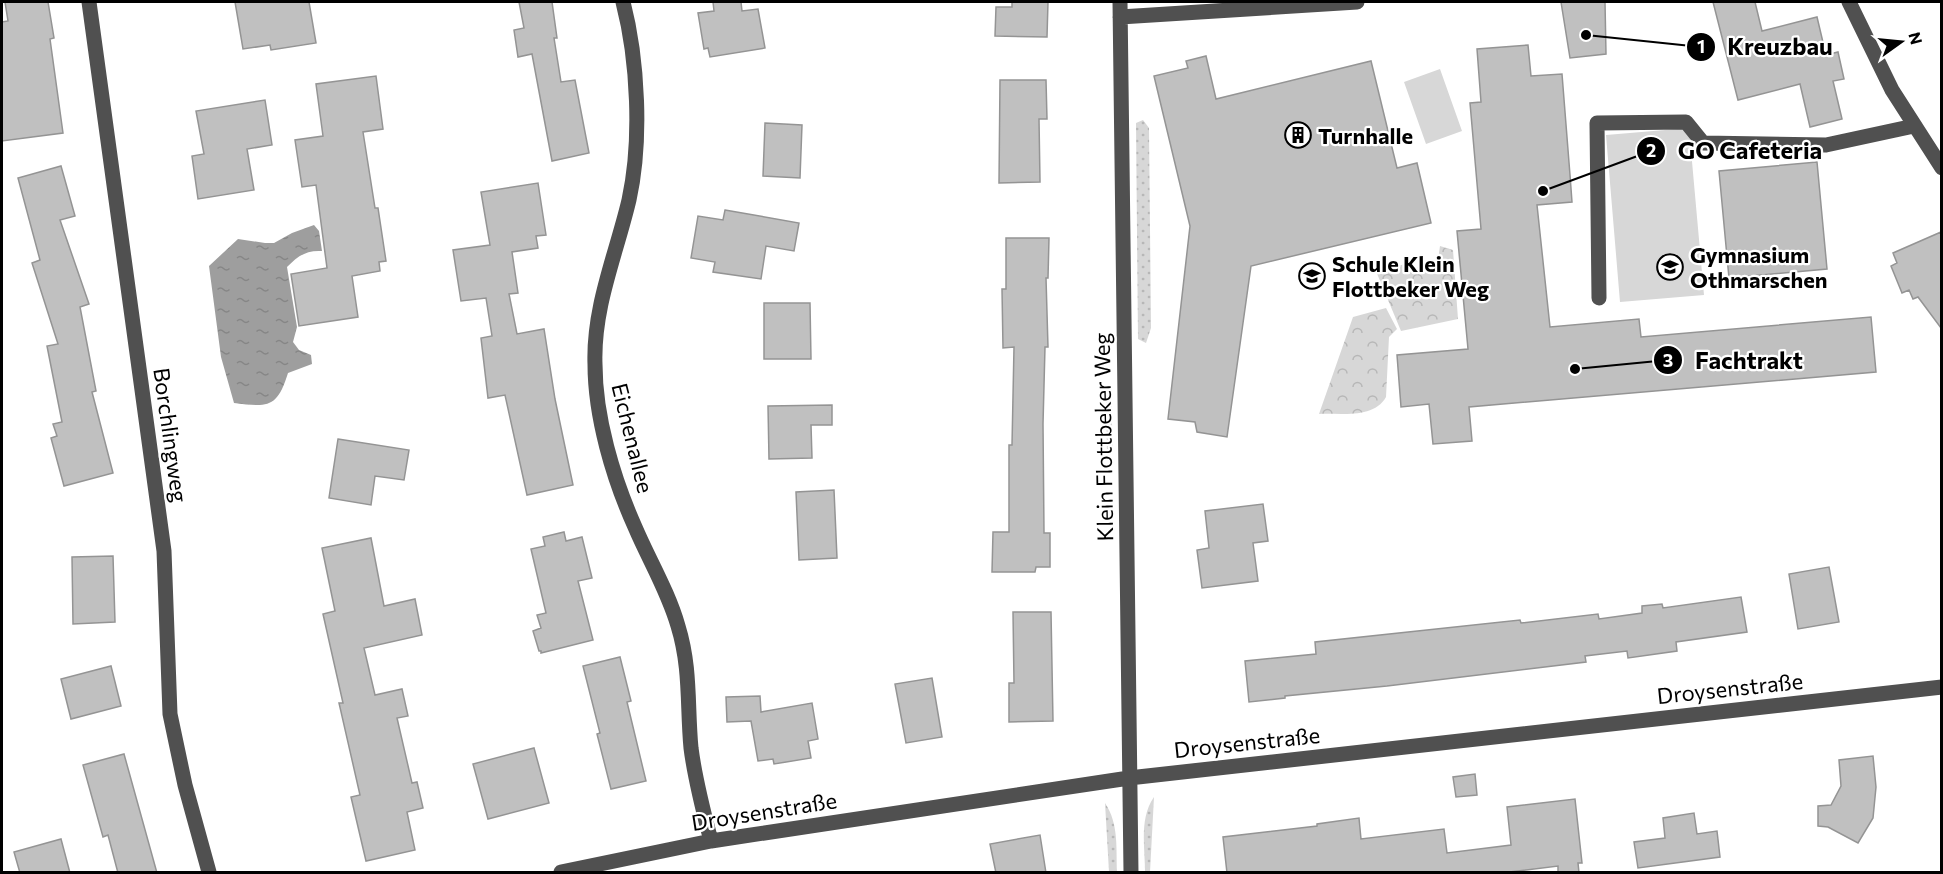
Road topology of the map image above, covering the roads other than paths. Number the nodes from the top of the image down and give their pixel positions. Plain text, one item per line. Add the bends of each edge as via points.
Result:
1 (89, 2) edge
2 (623, 2) edge
3 (1120, 2) edge
4 (1356, 2) edge
5 (1849, 2) edge
6 (1120, 17) junction
7 (1914, 126) junction
8 (1941, 168) edge
9 (1599, 298) dead end
10 (1941, 687) edge
11 (1129, 778) junction
12 (711, 841) junction
13 (209, 873) edge
14 (561, 873) edge
15 (1131, 873) edge

1 - 13 street, Borchlingweg via 164,551 170,714
2 - 12 street, Eichenallee via 636,108 635,150 629,199 600,302 594,364 598,403 623,498 663,585 681,637 696,784
3 - 6 street, Klein Flottbeker Weg
4 - 6 street
5 - 7 street
6 - 11 street, Klein Flottbeker Weg
7 - 8 street
7 - 9 street via 1826,145 1703,143 1686,122 1597,123
10 - 11 street, Droysenstraße
11 - 12 street, Droysenstraße
11 - 15 street, Klein Flottbeker Weg
12 - 14 street, Droysenstraße

